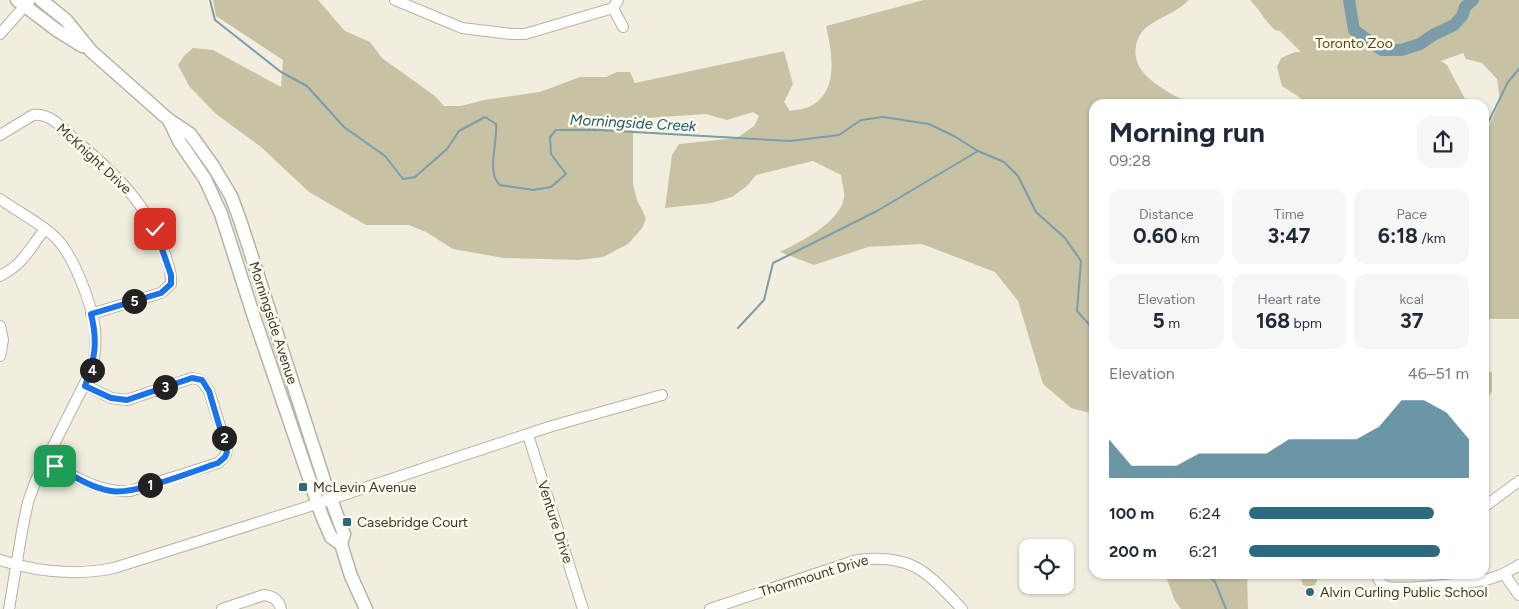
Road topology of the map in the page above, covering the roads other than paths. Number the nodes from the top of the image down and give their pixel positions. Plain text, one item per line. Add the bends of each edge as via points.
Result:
1 (41, 0) edge
2 (400, 1) edge
3 (24, 2) edge
4 (615, 4) edge
5 (622, 27) dead end
6 (0, 34) edge
7 (91, 51) junction
8 (169, 120) junction
9 (0, 135) edge
10 (0, 199) edge
11 (44, 229) junction
12 (0, 276) edge
13 (91, 314) junction
14 (0, 326) edge
15 (0, 356) edge
16 (85, 386) junction
17 (662, 395) dead end
18 (528, 435) junction
19 (46, 462) junction
20 (1519, 481) edge
21 (331, 499) junction
22 (1489, 503) edge
23 (318, 504) junction
24 (341, 544) junction
25 (0, 560) edge
26 (1519, 565) edge
27 (16, 566) junction
28 (1504, 574) junction
29 (1489, 578) edge
30 (1378, 579) edge
31 (1487, 579) edge
32 (1519, 595) edge
33 (9, 609) edge
34 (222, 609) edge
35 (281, 609) edge
36 (366, 609) edge
37 (583, 609) edge
38 (710, 609) edge
39 (962, 609) edge

1 - 7 main road, Morningside Avenue via 66,20
2 - 4 street via 462,28 511,34 525,34
3 - 6 street
3 - 7 main road, Morningside Avenue via 58,31
4 - 5 street
7 - 8 main road, Morningside Avenue
8 - 21 main road, Morningside Avenue via 190,134 231,196
8 - 23 main road, Morningside Avenue via 205,179 221,214
9 - 13 street, McKnight Drive via 33,115 49,117 123,184 155,229 171,275 171,284 161,293
10 - 11 street
11 - 12 street via 21,263
11 - 13 street via 57,239 68,255
13 - 16 street via 94,362
14 - 15 street via 3,340
16 - 19 street
16 - 19 street via 111,398 127,400 192,378 202,380 209,391 226,445 225,457 209,466 118,492 98,488
17 - 18 street
18 - 21 street
18 - 37 street, Venture Drive
19 - 27 street via 28,502
20 - 22 street
21 - 23 street
21 - 24 main road, Morningside Avenue via 344,534
23 - 24 main road, Morningside Avenue via 332,537
23 - 27 street via 96,572
24 - 36 main road, Morningside Avenue
25 - 27 street
26 - 28 street
27 - 33 street
28 - 29 street
28 - 32 street
30 - 31 street via 1382,585 1397,588
34 - 35 street via 264,595 276,600
38 - 39 street, Thornmount Drive via 849,562 879,557 910,564 933,578

